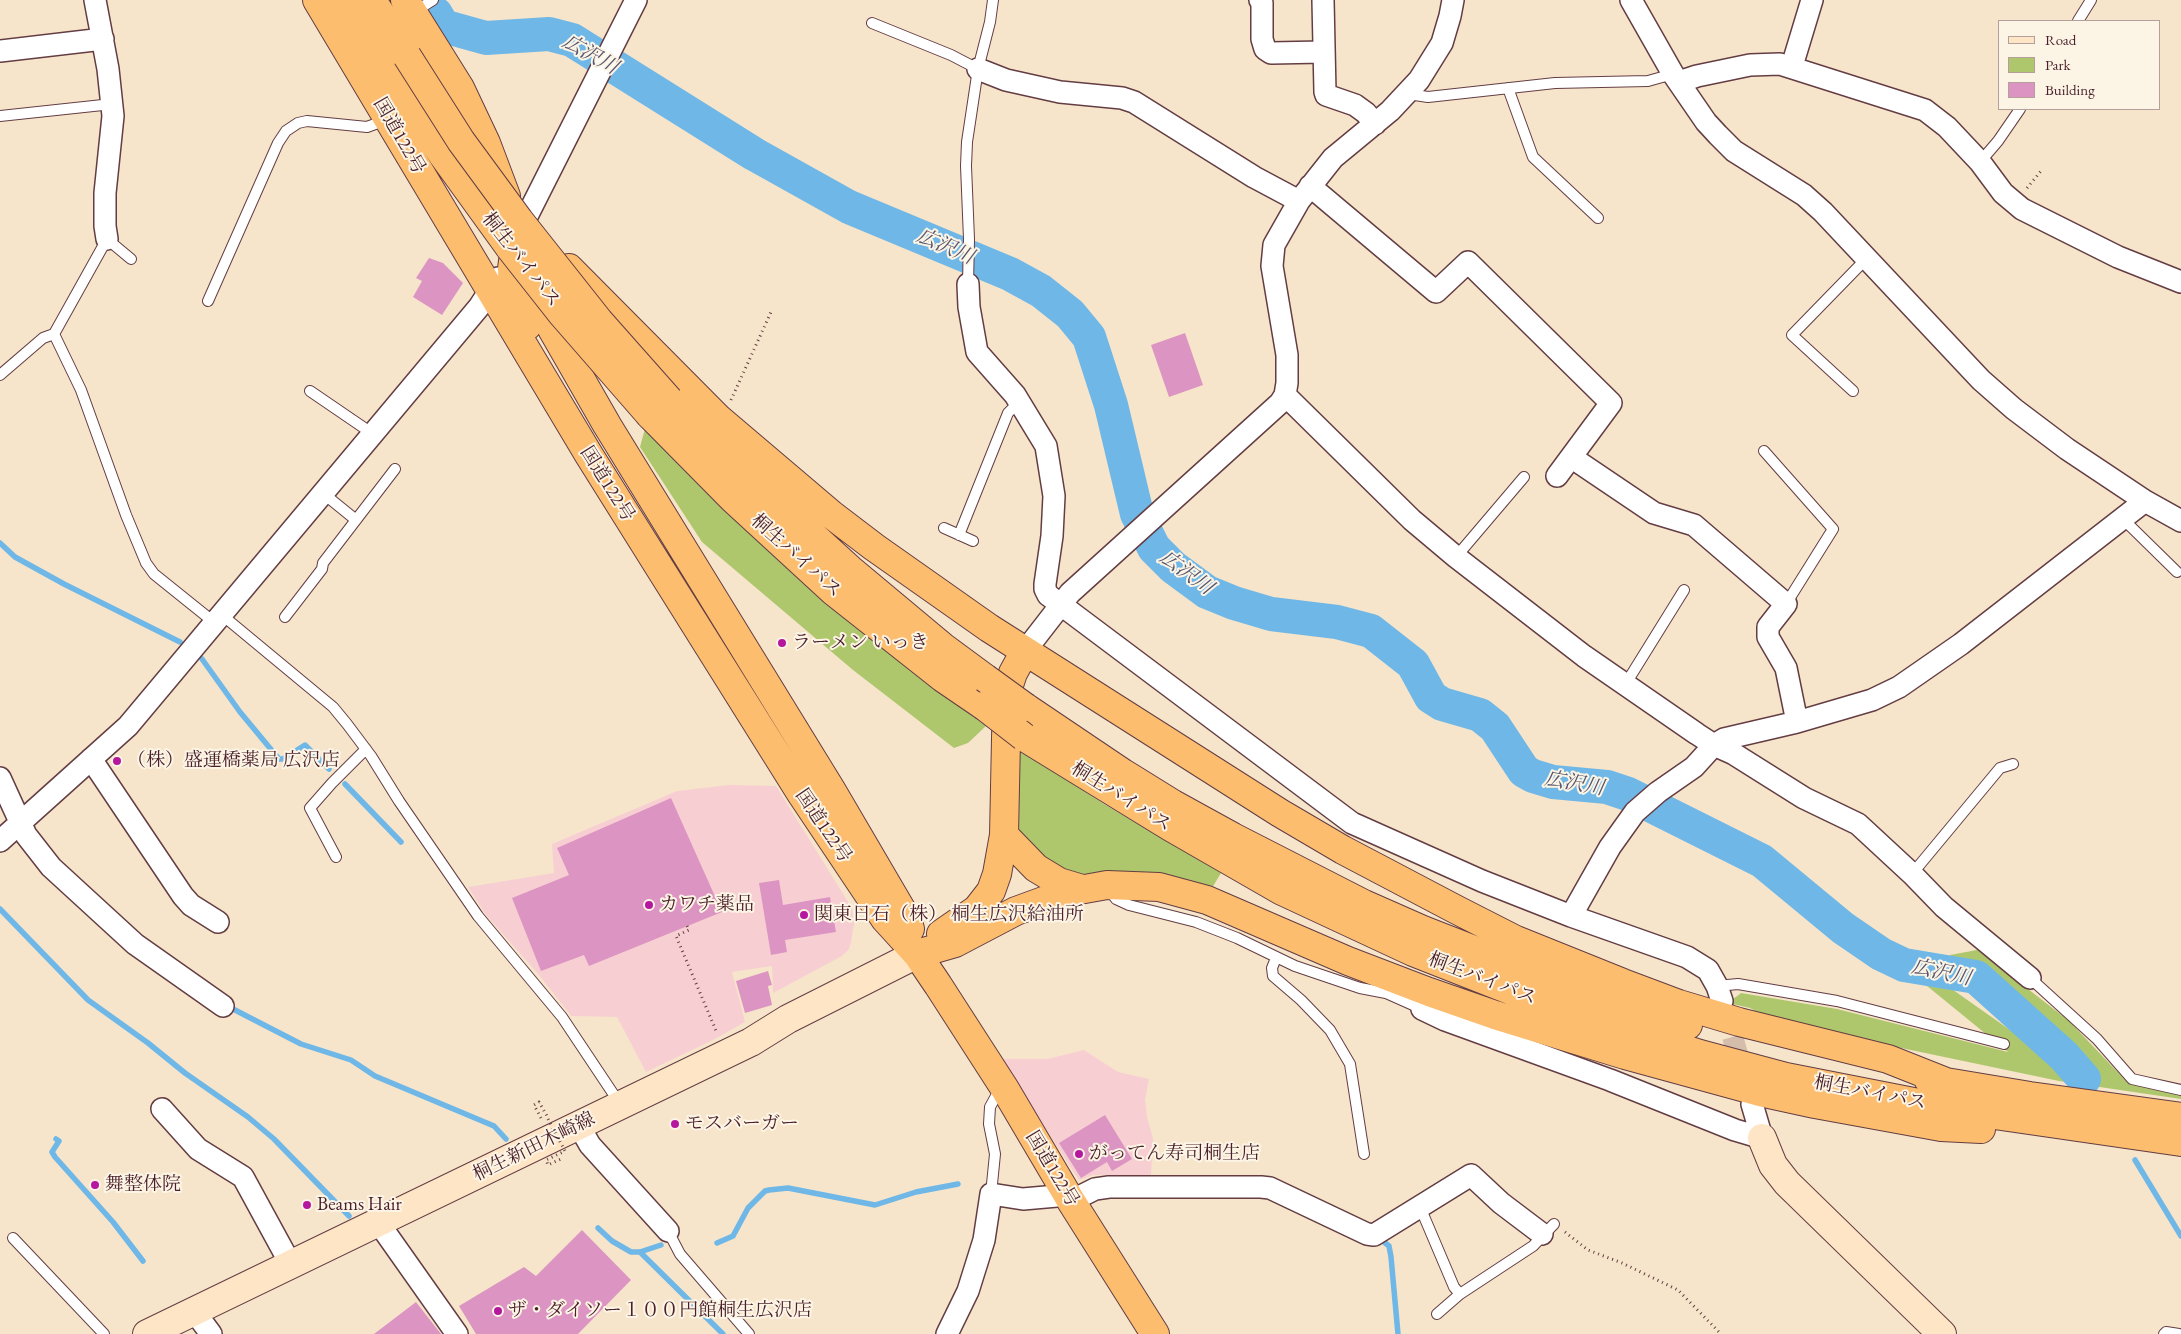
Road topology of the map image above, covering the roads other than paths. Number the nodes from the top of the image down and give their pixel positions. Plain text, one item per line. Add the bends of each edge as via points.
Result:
1 (95, 0) edge
2 (317, 0) edge
3 (344, 0) edge
4 (372, 0) edge
5 (636, 0) edge
6 (993, 0) edge
7 (1260, 0) edge
8 (1323, 0) edge
9 (1453, 0) edge
10 (1631, 0) edge
11 (1812, 0) edge
12 (2091, 0) edge
13 (417, 4) edge
14 (2079, 20) edge
15 (872, 23) dead end
16 (103, 39) junction
17 (0, 51) edge
18 (1323, 52) junction
19 (397, 63) junction
20 (1792, 66) junction
21 (978, 69) junction
22 (1676, 78) junction
23 (1508, 88) junction
24 (1408, 94) junction
25 (112, 104) junction
26 (2019, 110) edge
27 (0, 116) edge
28 (389, 119) junction
29 (1375, 124) junction
30 (1980, 162) junction
31 (1304, 194) junction
32 (1598, 218) dead end
33 (516, 238) junction
34 (107, 239) junction
35 (1867, 258) junction
36 (131, 260) dead end
37 (969, 277) joint
38 (2181, 282) edge
39 (490, 291) junction
40 (208, 301) dead end
41 (54, 334) junction
42 (0, 375) edge
43 (310, 391) dead end
44 (1852, 391) dead end
45 (1285, 395) junction
46 (1019, 402) junction
47 (660, 407) junction
48 (573, 427) junction
49 (373, 434) junction
50 (1764, 450) dead end
51 (1571, 457) junction
52 (395, 469) dead end
53 (1556, 476) dead end
54 (1524, 477) dead end
55 (324, 494) junction
56 (2145, 501) junction
57 (2124, 519) junction
58 (2180, 519) edge
59 (356, 520) junction
60 (944, 528) dead end
61 (959, 534) junction
62 (973, 541) dead end
63 (1456, 557) junction
64 (2177, 572) dead end
65 (1684, 590) dead end
66 (1060, 603) junction
67 (1786, 604) junction
68 (285, 617) dead end
69 (219, 619) junction
70 (1025, 651) junction
71 (1626, 685) junction
72 (1797, 722) junction
73 (1714, 745) junction
74 (366, 749) junction
75 (91, 759) junction
76 (2013, 764) dead end
77 (0, 778) edge
78 (20, 823) junction
79 (1004, 835) junction
80 (0, 841) edge
81 (336, 858) dead end
82 (1912, 874) junction
83 (1106, 885) junction
84 (1080, 888) junction
85 (1571, 916) junction
86 (218, 922) dead end
87 (917, 954) junction
88 (1276, 958) junction
89 (2030, 978) joint
90 (1720, 993) joint
91 (1426, 1000) junction
92 (223, 1006) dead end
93 (2004, 1044) dead end
94 (1946, 1082) junction
95 (1005, 1089) junction
96 (2181, 1090) edge
97 (1752, 1104) dead end
98 (620, 1105) junction
99 (162, 1109) dead end
100 (2181, 1117) edge
101 (2032, 1121) junction
102 (579, 1126) junction
103 (1762, 1138) junction
104 (2181, 1142) edge
105 (1364, 1154) dead end
106 (991, 1194) junction
107 (1069, 1197) junction
108 (1420, 1207) junction
109 (381, 1220) junction
110 (1548, 1229) joint
111 (668, 1231) joint
112 (13, 1238) dead end
113 (291, 1265) junction
114 (1460, 1294) junction
115 (194, 1311) junction
116 (1437, 1314) dead end
117 (104, 1334) edge
118 (147, 1334) edge
119 (211, 1334) edge
120 (457, 1334) edge
121 (749, 1334) edge
122 (947, 1334) edge
123 (1155, 1334) edge
124 (1942, 1334) edge
125 (2164, 1334) edge
126 (2179, 1334) edge

1 - 16 street
2 - 28 highway, 国道122号
3 - 19 highway, 桐生バイパス
4 - 19 highway, 桐生バイパス
5 - 33 street
6 - 21 lane
7 - 18 street via 1265,49 1271,53
8 - 18 street
9 - 24 street via 1442,42
10 - 22 street
11 - 20 street
12 - 14 lane
13 - 33 highway, 国道122号 via 473,114 505,193
15 - 21 lane
16 - 17 street
16 - 25 street
18 - 29 street via 1326,96 1355,105
19 - 47 highway, 桐生バイパス, bridge via 442,154 502,238 562,314
20 - 22 street via 1750,65
20 - 30 street via 1925,110 1947,126
21 - 31 street via 1006,80 1060,92 1134,102 1254,177
21 - 37 lane via 966,166
22 - 23 lane
22 - 35 street via 1706,122 1724,140 1804,195
23 - 24 lane via 1428,96
23 - 32 lane via 1534,156
24 - 29 street
25 - 27 lane
25 - 34 street via 105,193
26 - 30 lane
28 - 39 highway, 国道122号
28 - 40 lane via 367,126 307,121 286,131
29 - 31 street via 1333,158
30 - 38 street via 2003,193 2022,209 2118,257
31 - 45 street via 1274,245 1272,256 1287,355
31 - 51 street via 1436,292 1468,262 1611,403
33 - 39 street
33 - 48 highway via 513,292 537,348 571,407
33 - 70 highway via 545,243 719,419 804,492 954,605
33 - 87 highway, 国道122号 via 552,329 907,919
34 - 36 lane
34 - 41 lane
35 - 44 lane via 1792,335
35 - 56 street via 1981,380 2007,403 2067,449
37 - 46 street via 977,352
39 - 48 highway, 国道122号
39 - 49 street
41 - 42 lane via 43,338
41 - 69 lane via 81,390 146,563 154,574
43 - 49 lane
45 - 63 street via 1412,520
45 - 66 street via 1274,409
46 - 61 lane via 1008,412
46 - 66 street via 1046,446 1054,511 1045,590
47 - 94 highway, 桐生バイパス, bridge via 707,439 852,571 943,647 1025,708 1123,773 1232,837 1423,930 1629,1008 1792,1052
47 - 101 highway, 桐生バイパス, bridge via 733,499 833,591 943,678 1024,737 1282,891 1413,952 1624,1031 1786,1077
48 - 87 highway, 国道122号 via 802,795 885,919
49 - 55 street
50 - 67 lane via 1833,529
51 - 53 street
51 - 67 street via 1654,513 1694,525
52 - 59 lane
54 - 63 lane
55 - 59 lane
55 - 69 street
56 - 57 street
56 - 58 street
57 - 64 lane
57 - 72 street via 1961,644 1899,687 1872,700
59 - 68 lane
60 - 61 lane
61 - 62 lane
63 - 71 street
65 - 71 lane
66 - 70 street
66 - 85 street via 1352,823 1482,881
67 - 72 street via 1768,627 1768,637 1786,668
69 - 74 lane via 333,707
69 - 75 street via 128,726
70 - 79 highway via 1012,673 1007,691
70 - 94 highway via 1280,813 1343,850 1516,940 1679,1004 1888,1059
71 - 73 street
72 - 73 street via 1732,737
73 - 82 street via 1804,798 1858,824
73 - 85 street via 1694,767 1635,812
74 - 81 lane via 310,808
74 - 98 lane via 478,916 562,1017
75 - 78 street
75 - 86 street via 183,896
76 - 82 lane via 2000,768
77 - 78 street
78 - 80 street
78 - 92 street via 51,868 110,922 135,944
79 - 84 highway via 1036,868 1059,882
79 - 87 highway via 997,874 984,902
82 - 89 street via 1951,913
83 - 84 highway
83 - 88 lane via 1116,899 1128,905 1196,922
83 - 91 highway via 1159,887 1191,895 1348,961
84 - 87 highway via 1016,912 955,943
85 - 90 street via 1687,957 1708,970
87 - 95 highway, 国道122号
87 - 98 main road, 桐生新田木崎線 via 788,1019 751,1042
88 - 91 lane via 1360,988
88 - 105 lane via 1272,976 1302,1000 1330,1030 1350,1064
89 - 96 lane via 2097,1040 2132,1079
90 - 93 lane via 1738,984 1837,1001
91 - 101 highway via 1495,1015 1616,1052 1815,1104 1969,1129 1999,1129
91 - 103 street via 1445,1020
94 - 100 highway, 桐生バイパス
95 - 106 lane via 990,1107 994,1154
95 - 107 highway, 国道122号
97 - 103 street
98 - 102 main road, 桐生新田木崎線
99 - 113 street via 198,1149 243,1177
101 - 104 highway, 桐生バイパス
102 - 109 main road, 桐生新田木崎線
102 - 111 street via 590,1144
103 - 124 main road via 1774,1165 1787,1183
106 - 107 street via 1023,1199
106 - 122 street via 984,1240 968,1291
107 - 108 street via 1108,1187 1270,1188 1374,1235
107 - 123 highway, 国道122号
108 - 110 street via 1471,1174 1501,1203
108 - 114 lane via 1454,1287
109 - 113 main road, 桐生新田木崎線
109 - 120 street
110 - 114 lane via 1533,1246
111 - 121 lane via 680,1254
112 - 117 lane
113 - 115 main road, 桐生新田木崎線
114 - 116 lane
115 - 118 main road, 桐生新田木崎線
115 - 119 street
125 - 126 lane

